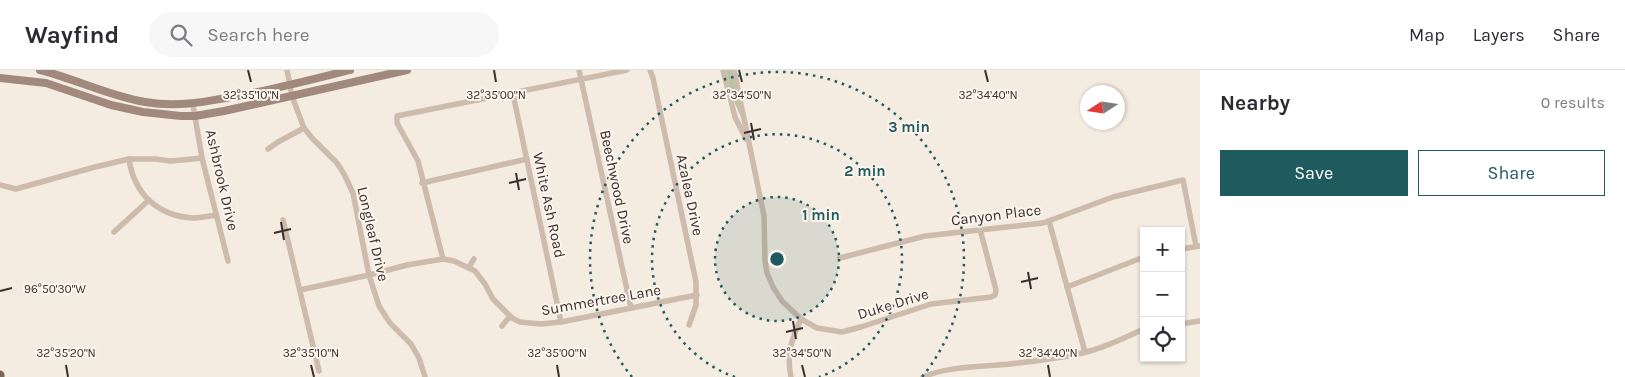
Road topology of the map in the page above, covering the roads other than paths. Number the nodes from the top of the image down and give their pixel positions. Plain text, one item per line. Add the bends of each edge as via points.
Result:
1 (40, 70) edge
2 (287, 70) edge
3 (350, 70) edge
4 (407, 70) edge
5 (579, 70) edge
6 (627, 70) edge
7 (650, 70) edge
8 (723, 70) edge
9 (734, 70) edge
10 (0, 78) edge
11 (581, 79) junction
12 (290, 85) junction
13 (513, 94) junction
14 (292, 96) junction
15 (193, 105) junction
16 (195, 116) junction
17 (304, 128) junction
18 (749, 145) junction
19 (268, 149) dead end
20 (202, 158) junction
21 (130, 159) junction
22 (527, 159) junction
23 (422, 183) junction
24 (0, 185) edge
25 (149, 200) junction
26 (216, 215) junction
27 (283, 220) dead end
28 (1049, 221) junction
29 (980, 229) junction
30 (114, 232) dead end
31 (1198, 246) edge
32 (1185, 248) edge
33 (474, 258) dead end
34 (840, 258) dead end
35 (443, 259) junction
36 (1140, 259) edge
37 (228, 262) dead end
38 (469, 268) junction
39 (369, 275) junction
40 (1067, 288) junction
41 (300, 290) junction
42 (697, 295) junction
43 (631, 308) junction
44 (510, 316) junction
45 (801, 319) junction
46 (1200, 321) edge
47 (562, 322) junction
48 (1185, 323) edge
49 (689, 325) dead end
50 (502, 326) dead end
51 (1140, 331) edge
52 (1085, 352) junction
53 (319, 371) dead end
54 (425, 377) edge
55 (791, 377) edge
56 (923, 377) edge

1 - 15 main road via 122,97
2 - 12 street, Longleaf Drive
3 - 12 main road
4 - 14 main road
5 - 11 street, Beechwood Drive
6 - 11 street
7 - 42 street, Azalea Drive
8 - 18 street via 735,117
9 - 18 street
10 - 16 main road via 46,83 124,109
11 - 13 street
11 - 43 street, Beechwood Drive
12 - 14 street, Longleaf Drive
12 - 15 main road
13 - 22 street, White Ash Road
13 - 23 street via 396,116 418,161
14 - 16 main road
14 - 17 street, Longleaf Drive
15 - 16 street, Ashbrook Drive
16 - 20 street, Ashbrook Drive
17 - 19 street
17 - 39 street, Longleaf Drive via 337,163 353,192
18 - 45 street, Duke Drive via 764,216 767,273 782,301
20 - 21 street via 171,161
20 - 26 street, Ashbrook Drive
21 - 24 street via 16,189
21 - 25 street via 136,184
22 - 23 street
22 - 47 street, White Ash Road
23 - 35 street
25 - 26 street via 174,215 194,218
25 - 30 street
26 - 37 street, Ashbrook Drive
27 - 41 street
28 - 29 street, Canyon Place
28 - 31 street, Canyon Place via 1113,197 1183,180
28 - 40 street
29 - 34 street, Canyon Place via 924,236
29 - 45 street, Duke Drive via 995,295 931,304 842,332 817,328
31 - 32 street
33 - 38 street
35 - 38 street
35 - 39 street via 407,264
36 - 40 street
38 - 44 street via 475,271
39 - 41 street
39 - 54 street, Longleaf Drive via 382,312 411,344
40 - 52 street
41 - 53 street
42 - 43 street, Summertree Lane
42 - 49 street, Azalea Drive
43 - 47 street, Summertree Lane
44 - 47 street, Summertree Lane via 520,322
44 - 50 street
45 - 55 street via 789,353
46 - 48 street
51 - 52 street
52 - 56 street via 951,370

